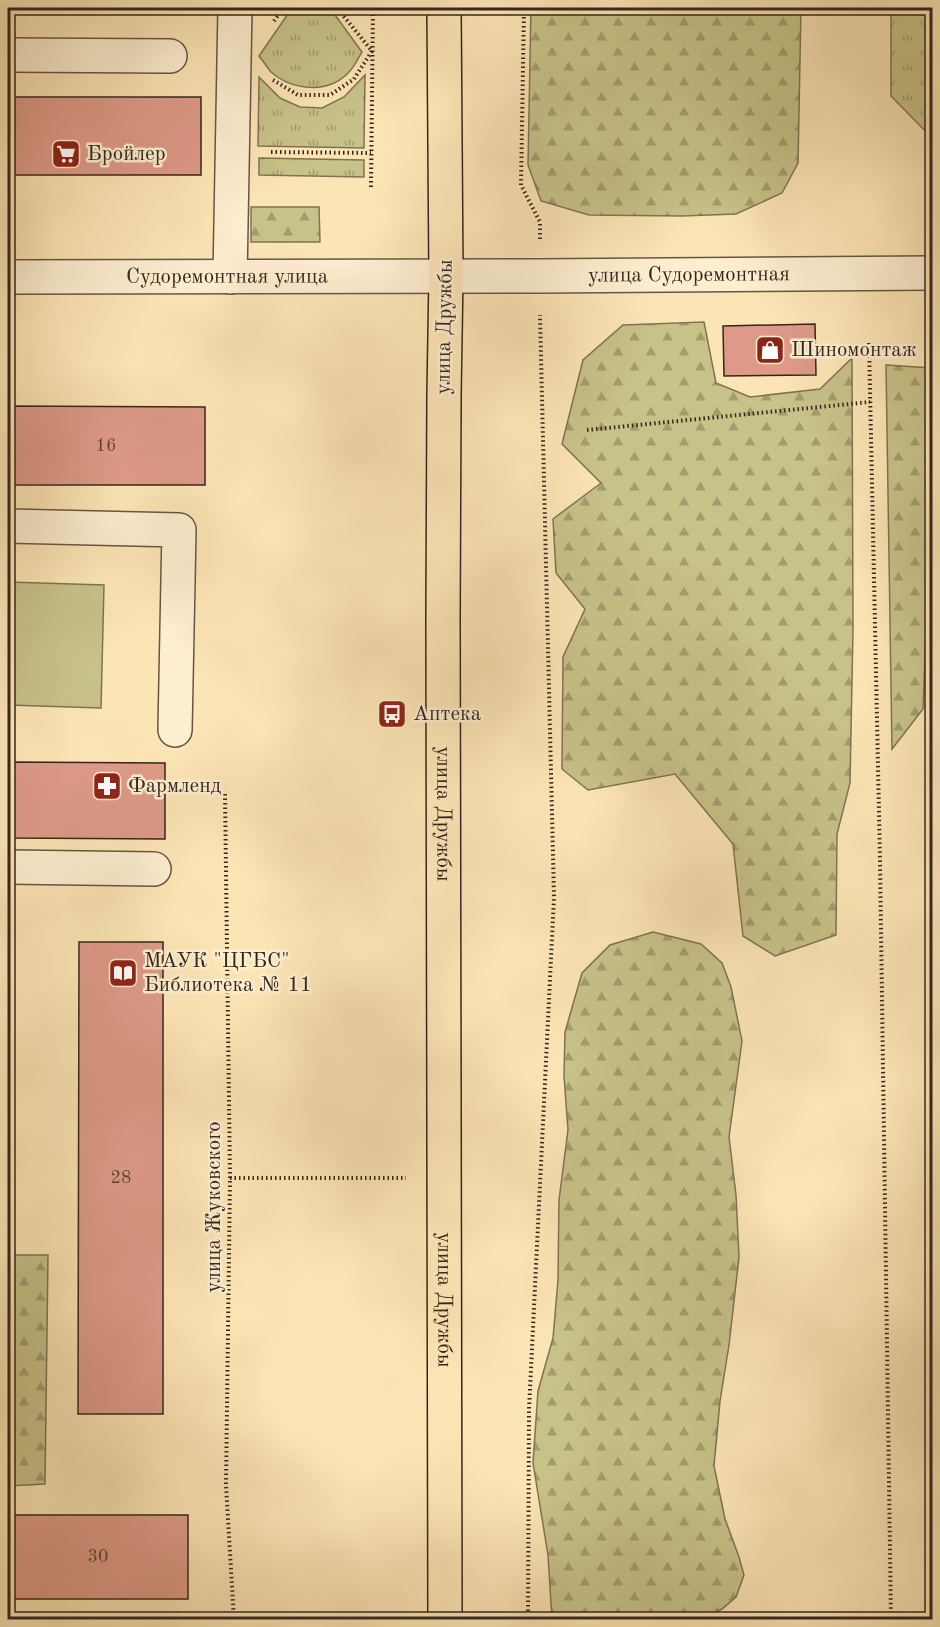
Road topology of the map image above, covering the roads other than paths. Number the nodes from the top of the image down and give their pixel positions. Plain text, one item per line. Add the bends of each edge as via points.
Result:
1 (235, 8) edge
2 (444, 8) edge
3 (8, 55) edge
4 (170, 56) dead end
5 (933, 273) edge
6 (446, 276) junction
7 (8, 277) edge
8 (230, 277) junction
9 (8, 526) edge
10 (175, 730) dead end
11 (8, 867) edge
12 (154, 869) dead end
13 (445, 1620) edge

1 - 8 street
2 - 6 main road, улица Дружбы
3 - 4 street
5 - 6 street, улица Судоремонтная
6 - 8 street, Судоремонтная улица
6 - 13 main road, улица Дружбы
7 - 8 street, Судоремонтная улица
9 - 10 street via 178,530
11 - 12 street

